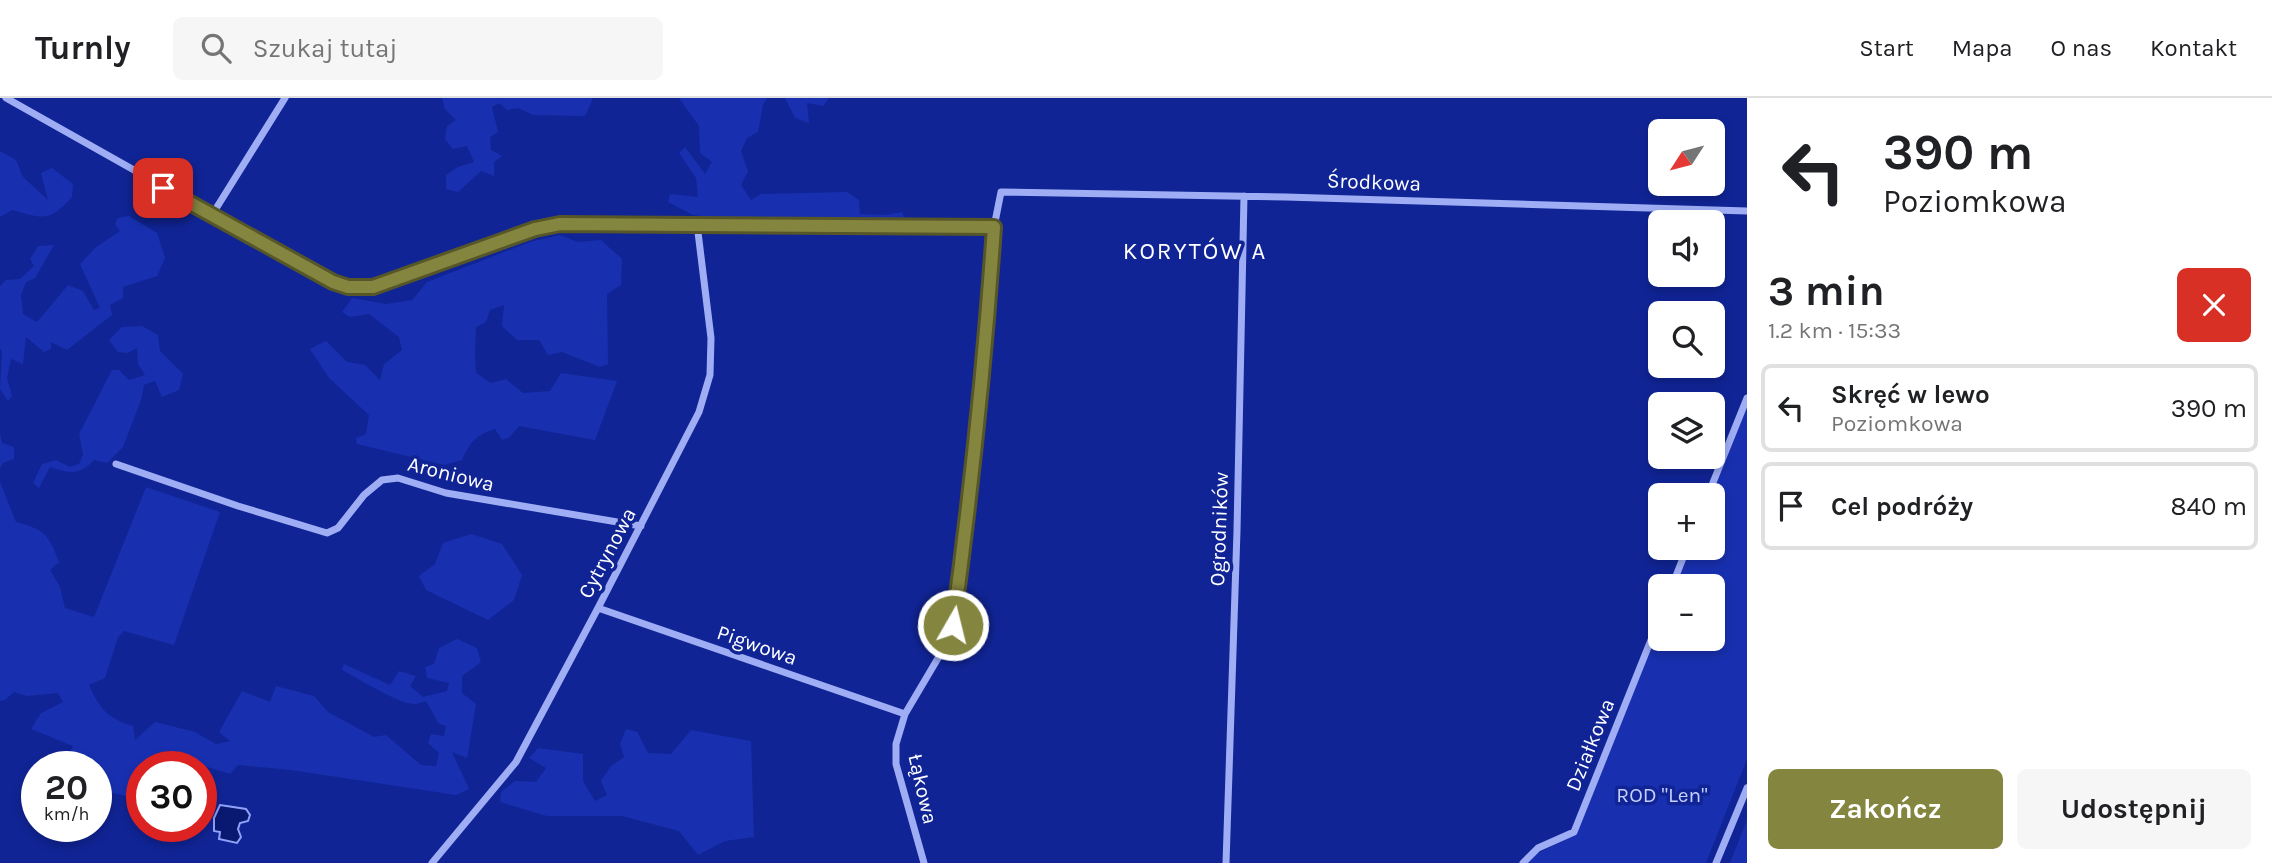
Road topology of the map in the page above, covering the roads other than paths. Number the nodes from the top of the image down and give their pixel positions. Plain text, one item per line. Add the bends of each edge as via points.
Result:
1 (6, 98) edge
2 (285, 98) edge
3 (1001, 192) joint
4 (1244, 196) junction
5 (1747, 211) edge
6 (212, 215) junction
7 (697, 223) junction
8 (994, 227) junction
9 (1747, 398) edge
10 (116, 464) dead end
11 (1713, 483) edge
12 (641, 526) junction
13 (598, 608) junction
14 (1648, 647) edge
15 (905, 715) junction
16 (1747, 788) edge
17 (432, 863) edge
18 (925, 863) edge
19 (1226, 863) edge
20 (1523, 863) edge
21 (1716, 863) edge

1 - 6 street
2 - 6 street
3 - 4 street, Środkowa
3 - 8 street, Łąkowa
4 - 5 street, Środkowa
4 - 19 street, Ogrodników
6 - 7 street via 333,282 361,289 560,224
7 - 8 street
7 - 12 street, Cytrynowa via 711,338 710,375 699,412
8 - 15 street, Łąkowa via 953,625
9 - 11 street
10 - 12 street, Aroniowa via 327,533 338,528 382,480 398,478 459,496
12 - 13 street, Cytrynowa
13 - 15 street, Pigwowa
13 - 17 street, Cytrynowa via 516,762
14 - 20 street, Działkowa via 1574,832 1538,848
15 - 18 street, Łąkowa via 896,744 896,764
16 - 21 street

